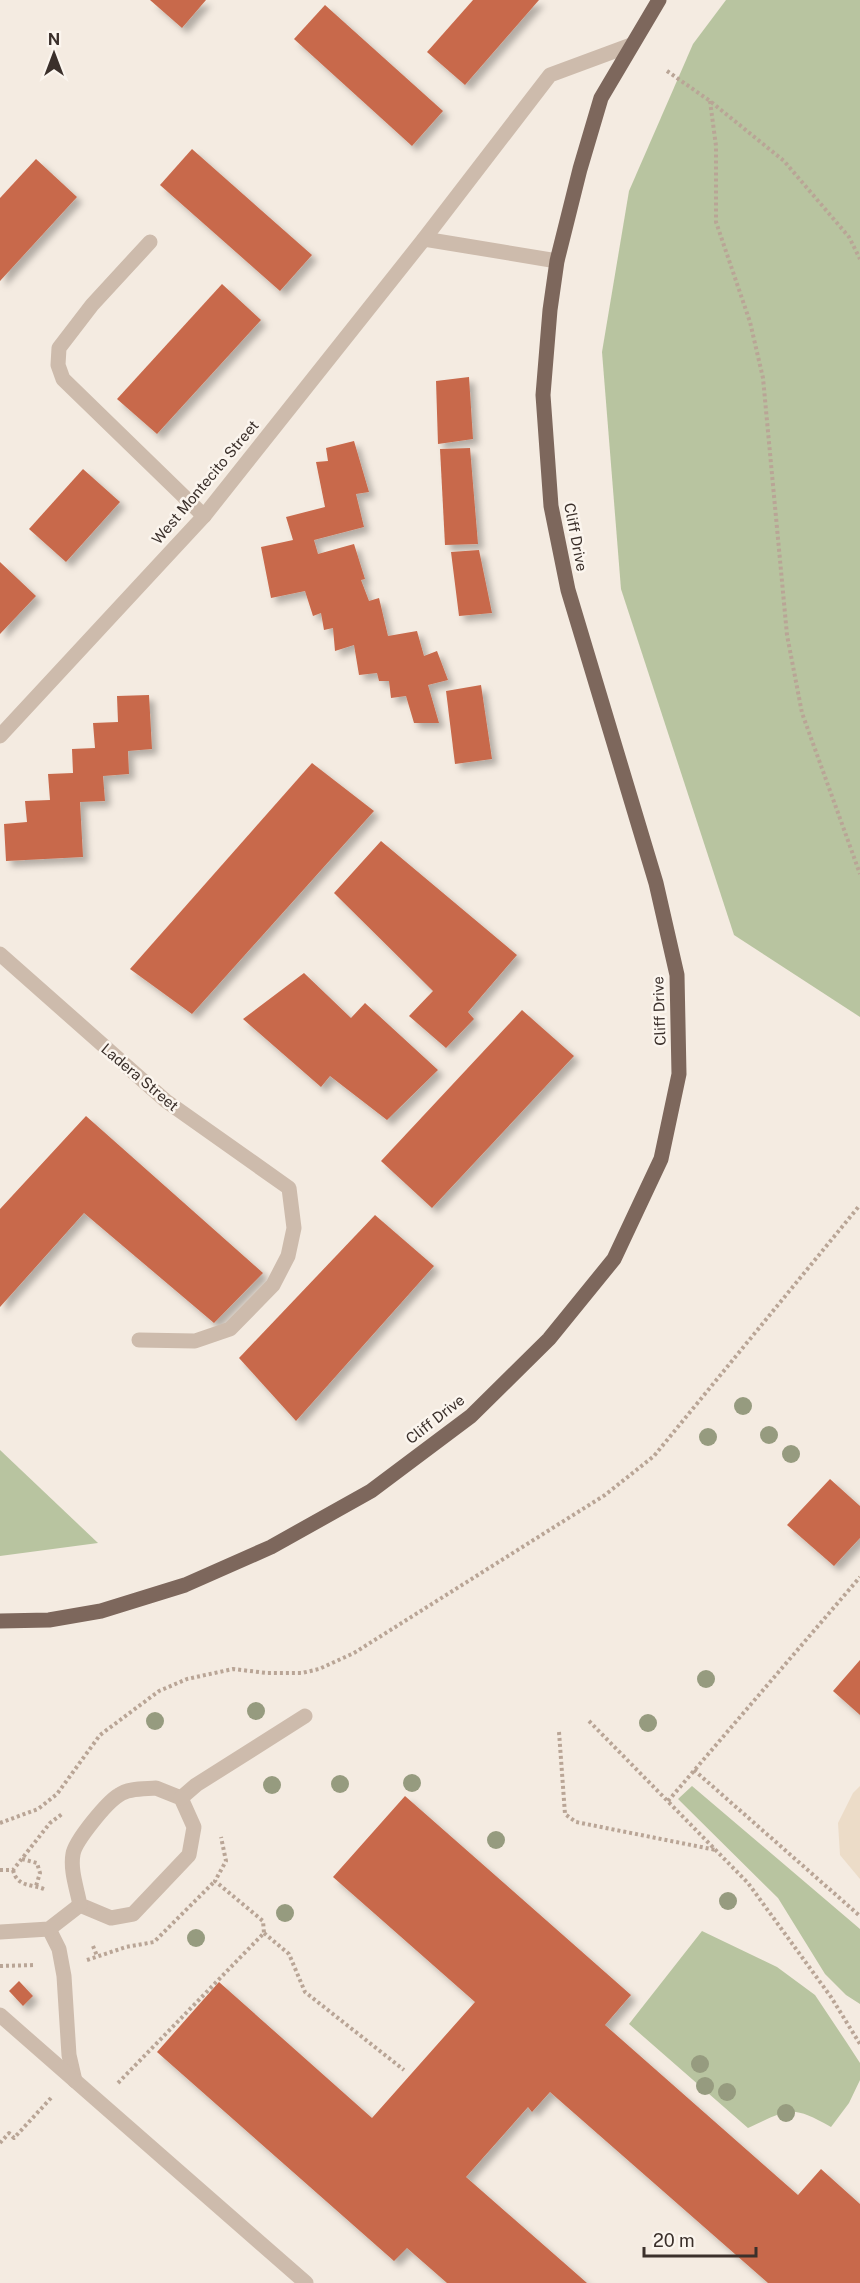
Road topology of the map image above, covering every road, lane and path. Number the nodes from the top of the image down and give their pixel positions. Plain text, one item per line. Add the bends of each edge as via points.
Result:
1 (659, 0) edge
2 (631, 45) junction
3 (667, 71) dead end
4 (710, 101) junction
5 (424, 238) junction
6 (150, 242) dead end
7 (860, 259) edge
8 (557, 261) junction
9 (204, 516) junction
10 (0, 735) edge
11 (860, 874) edge
12 (0, 954) edge
13 (860, 1205) edge
14 (140, 1340) dead end
15 (860, 1577) edge
16 (0, 1621) edge
17 (305, 1716) dead end
18 (589, 1721) dead end
19 (559, 1732) dead end
20 (694, 1770) junction
21 (181, 1798) junction
22 (668, 1801) junction
23 (0, 1823) edge
24 (716, 1850) junction
25 (22, 1859) dead end
26 (13, 1870) dead end
27 (36, 1886) junction
28 (225, 1888) dead end
29 (44, 1889) dead end
30 (80, 1905) junction
31 (860, 1916) edge
32 (49, 1929) junction
33 (0, 1932) edge
34 (264, 1933) junction
35 (93, 1946) dead end
36 (97, 1956) dead end
37 (44, 1965) dead end
38 (0, 1966) edge
39 (0, 2015) edge
40 (860, 2043) edge
41 (404, 2070) dead end
42 (75, 2081) junction
43 (117, 2084) dead end
44 (51, 2098) dead end
45 (0, 2143) edge
46 (306, 2283) edge

1 - 2 main road
2 - 5 street, West Montecito Street via 550,75
2 - 8 main road, Cliff Drive via 601,98
3 - 4 path
4 - 7 path via 784,161 849,237
4 - 11 path via 716,146 716,222 750,322 766,396 787,635 800,701
5 - 8 street
5 - 9 street, West Montecito Street
6 - 9 street via 59,348 58,365 63,379
8 - 16 main road, Cliff Drive via 543,394 551,506 568,590 656,883 677,975 679,1074 661,1159 614,1259 549,1339 471,1416 371,1491 271,1546 185,1585 101,1611 49,1620
9 - 10 street, West Montecito Street
12 - 14 street, Ladera Street via 166,1101 289,1188 294,1228 288,1257 273,1285 244,1315 230,1329 195,1341
13 - 23 path via 654,1456 605,1495 354,1653 319,1669 283,1674 232,1669 187,1679 159,1691 100,1735 57,1794 38,1809
15 - 20 path
17 - 21 street
18 - 22 path
19 - 24 path via 566,1814 576,1822
20 - 22 path
20 - 31 path
21 - 30 street via 156,1788 118,1795 78,1839 73,1853
21 - 30 street via 194,1827 189,1855 133,1914 111,1918
22 - 24 path
24 - 40 path via 748,1883
25 - 27 path via 37,1863 40,1873
26 - 27 path via 14,1876 26,1886
27 - 29 path
28 - 34 path via 263,1921
30 - 32 street
32 - 33 street
32 - 42 street via 59,1949 64,1976 69,2055
34 - 41 path via 289,1954 305,1992
34 - 43 path
35 - 36 path
37 - 38 path
39 - 42 street
42 - 46 street
44 - 45 path via 14,2138 9,2133

